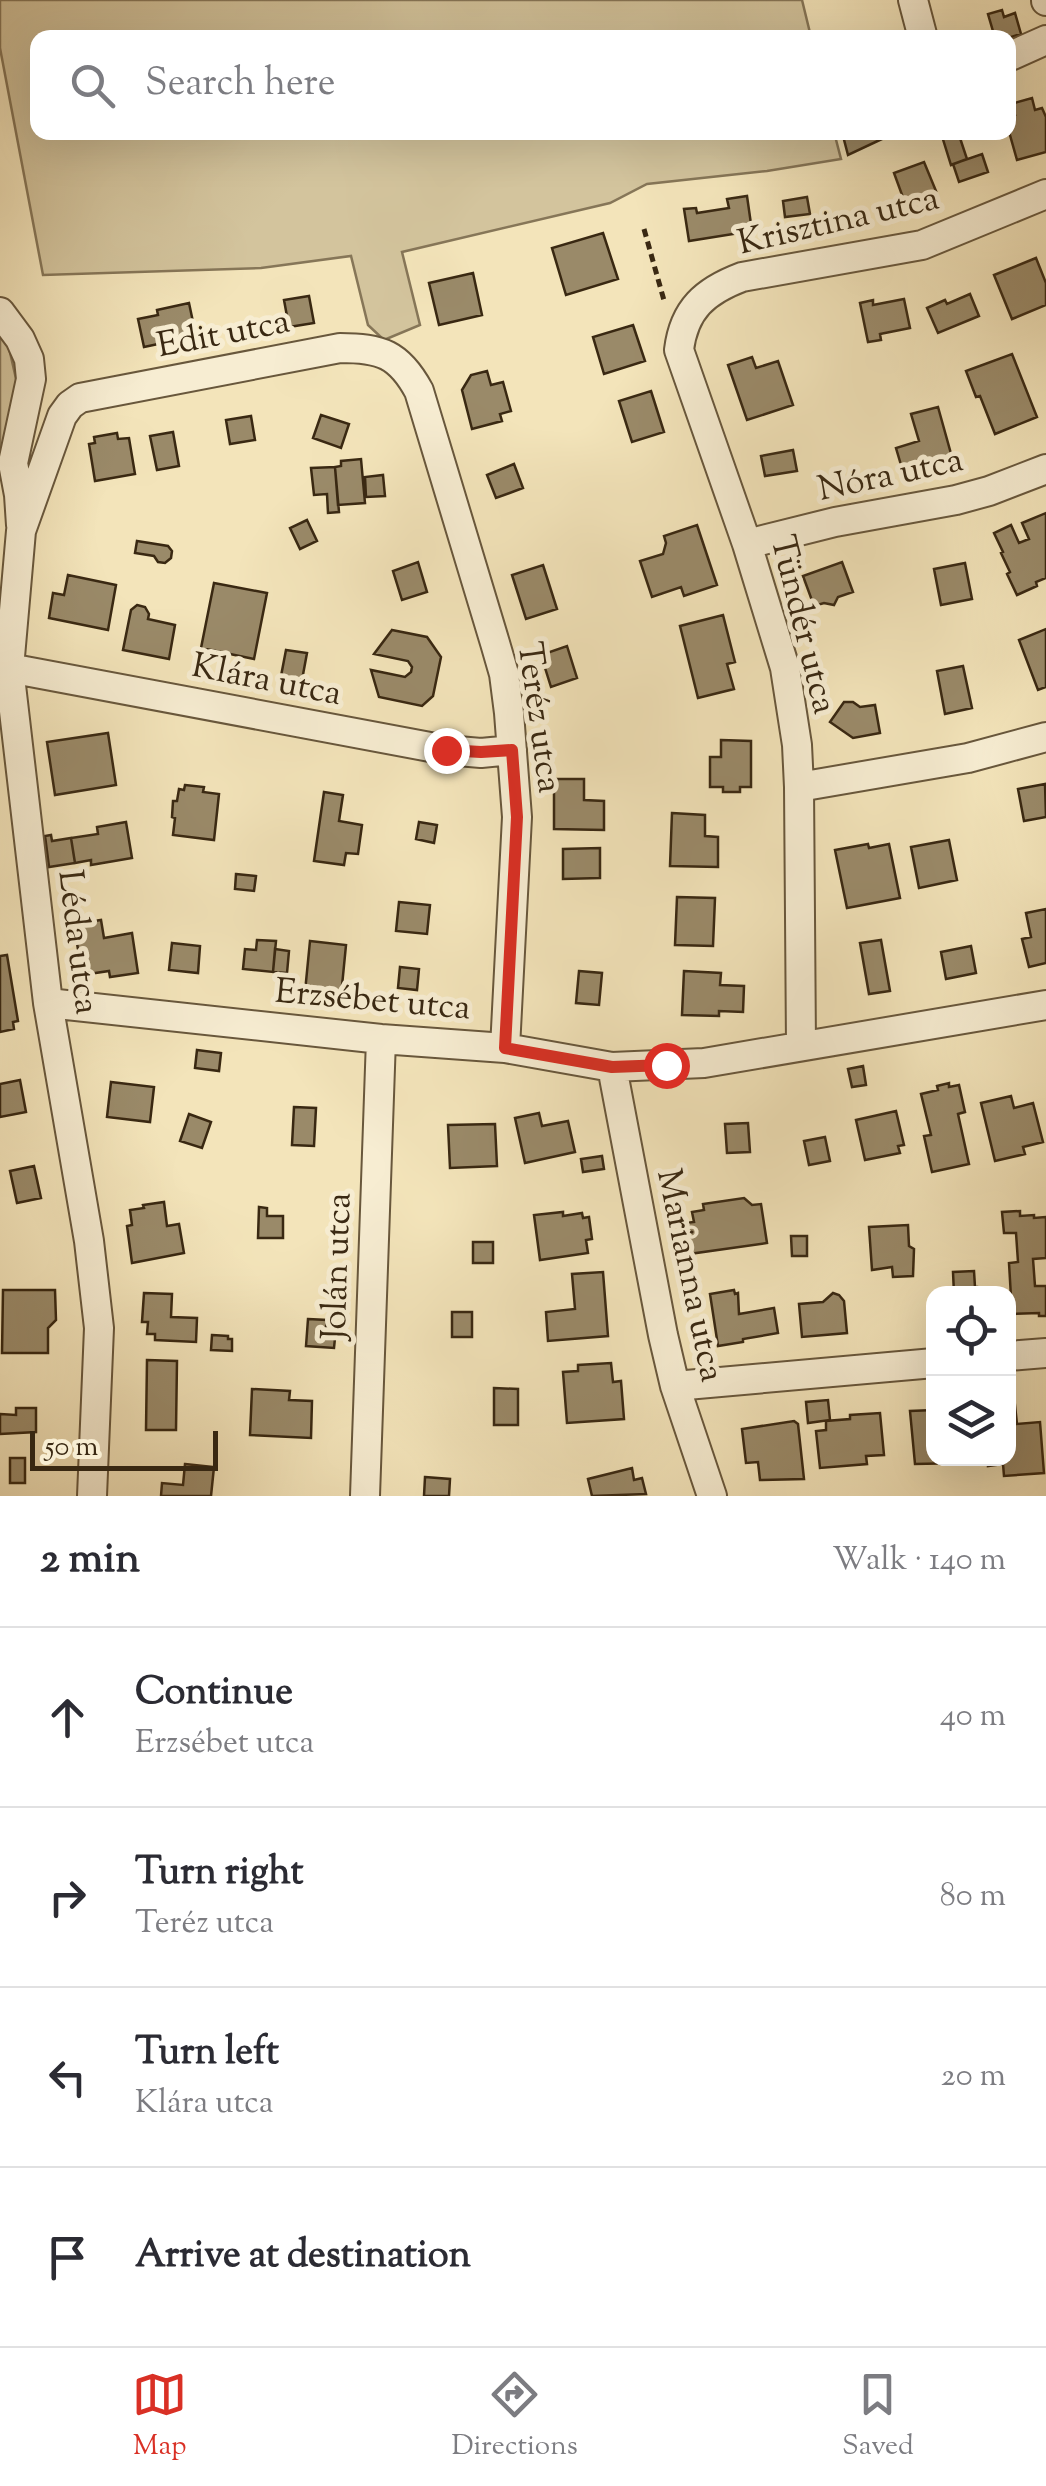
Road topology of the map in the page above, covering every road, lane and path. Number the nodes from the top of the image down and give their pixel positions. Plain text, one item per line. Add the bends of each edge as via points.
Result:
1 (913, 0) edge
2 (921, 30) edge
3 (1046, 40) edge
4 (1016, 53) edge
5 (1046, 194) edge
6 (644, 229) dead end
7 (0, 312) edge
8 (679, 350) junction
9 (392, 357) joint
10 (70, 405) joint
11 (1046, 469) edge
12 (21, 531) junction
13 (748, 544) junction
14 (9, 668) junction
15 (1046, 737) edge
16 (512, 750) junction
17 (799, 787) junction
18 (48, 1003) junction
19 (1046, 1005) edge
20 (381, 1039) junction
21 (800, 1046) junction
22 (505, 1048) junction
23 (612, 1067) junction
24 (1046, 1353) edge
25 (1016, 1355) edge
26 (926, 1364) edge
27 (675, 1386) junction
28 (92, 1496) edge
29 (365, 1496) edge
30 (712, 1496) edge

1 - 2 street
3 - 4 street
5 - 8 street, Krisztina utca via 922,245 722,284 691,311
6 - 8 path
7 - 12 street via 29,359 31,379 13,463
8 - 13 street, Tündér utca
9 - 10 street, Edit utca via 340,348
9 - 16 street, Teréz utca via 419,391 452,499 504,674
10 - 12 street, Léda utca
11 - 13 street, Nóra utca via 956,500
12 - 14 street, Léda utca
13 - 17 street, Tündér utca via 785,668
14 - 16 street, Klára utca via 446,750
14 - 18 street, Léda utca
15 - 17 street via 968,758
16 - 22 street, Teréz utca via 517,817
17 - 21 street, Tündér utca
18 - 20 street, Erzsébet utca
18 - 28 street, Léda utca via 100,1328
19 - 21 street, Erzsébet utca
20 - 22 street, Erzsébet utca
20 - 29 street, Jolán utca
21 - 23 street, Erzsébet utca via 704,1063
22 - 23 street, Erzsébet utca
23 - 27 street, Marianna utca
24 - 25 street
26 - 27 street
27 - 30 street, Marianna utca

